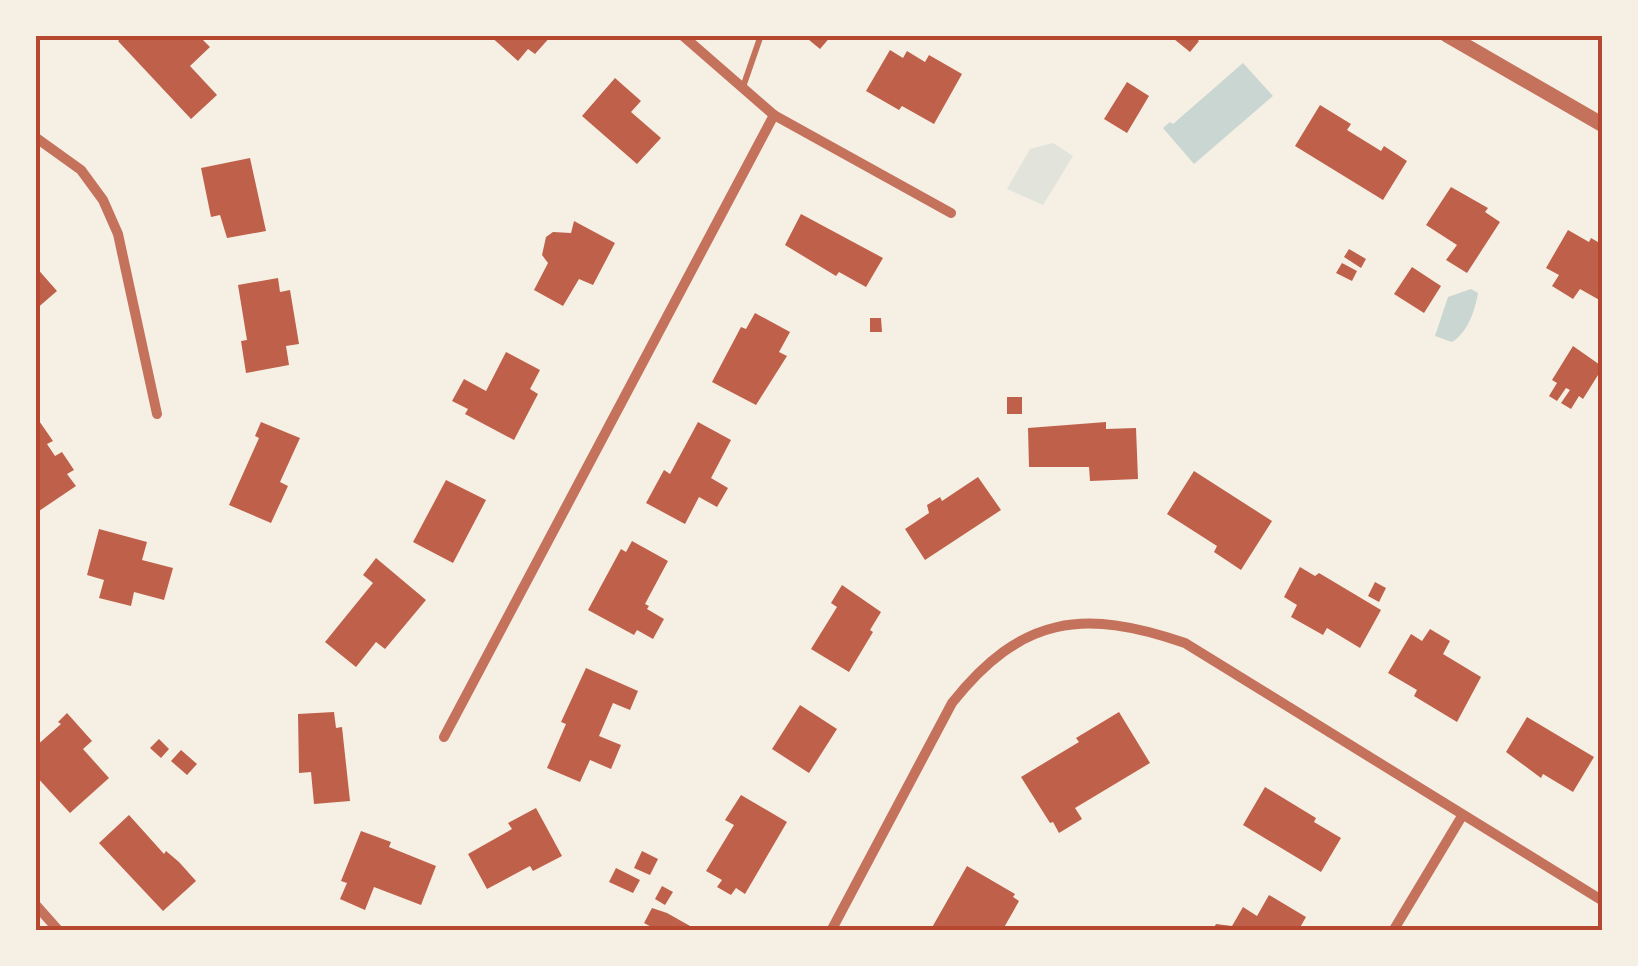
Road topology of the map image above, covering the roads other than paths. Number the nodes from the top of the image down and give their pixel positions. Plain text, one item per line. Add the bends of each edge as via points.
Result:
1 (682, 35) edge
2 (761, 35) edge
3 (1447, 35) edge
4 (743, 88) junction
5 (774, 114) junction
6 (1603, 125) edge
7 (35, 137) edge
8 (951, 214) dead end
9 (157, 414) dead end
10 (444, 737) dead end
11 (1462, 816) junction
12 (1603, 901) edge
13 (35, 904) edge
14 (60, 931) edge
15 (831, 931) edge
16 (1393, 931) edge

1 - 4 street
2 - 4 lane
3 - 6 street
4 - 5 street
5 - 8 street
5 - 10 street
7 - 9 street via 80,170 118,234
11 - 12 street
11 - 15 street via 1185,644 1108,622 1066,625 1017,641 952,703
11 - 16 street
13 - 14 street

